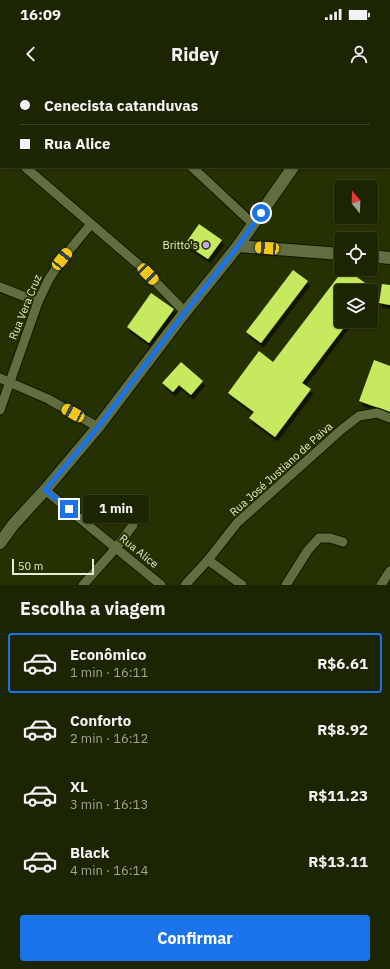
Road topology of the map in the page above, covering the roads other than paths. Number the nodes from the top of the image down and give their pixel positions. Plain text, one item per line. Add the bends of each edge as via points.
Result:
1 (26, 168) edge
2 (193, 168) edge
3 (292, 168) edge
4 (91, 224) junction
5 (253, 224) junction
6 (238, 246) junction
7 (334, 253) edge
8 (378, 257) edge
9 (390, 258) edge
10 (0, 287) edge
11 (38, 302) junction
12 (185, 312) junction
13 (0, 378) edge
14 (10, 382) junction
15 (0, 410) edge
16 (390, 418) edge
17 (98, 427) junction
18 (45, 490) junction
19 (0, 524) edge
20 (13, 525) junction
21 (133, 525) dead end
22 (342, 542) dead end
23 (0, 543) edge
24 (116, 548) junction
25 (208, 560) junction
26 (390, 571) edge
27 (83, 585) edge
28 (161, 585) edge
29 (185, 585) edge
30 (242, 585) edge
31 (286, 585) edge
32 (381, 585) edge

1 - 4 street
2 - 5 street
3 - 5 main road
4 - 11 street, Rua Vera Cruz via 62,259
4 - 12 street via 139,265
5 - 6 main road
6 - 7 main road
6 - 12 main road
8 - 9 main road
10 - 11 street
11 - 14 street, Rua Vera Cruz
12 - 17 main road
13 - 14 street
14 - 15 street, Rua Vera Cruz
14 - 17 street via 48,399
16 - 25 street, Rua José Justiano de Paiva via 377,413 359,416 237,523
17 - 18 main road
18 - 20 main road
18 - 24 street, Rua Alice
19 - 20 main road
20 - 23 main road
21 - 24 street
22 - 31 street via 319,538 308,550
24 - 27 street
24 - 28 street, Rua Alice
25 - 29 street, Rua José Justiano de Paiva
25 - 30 street
26 - 32 street

